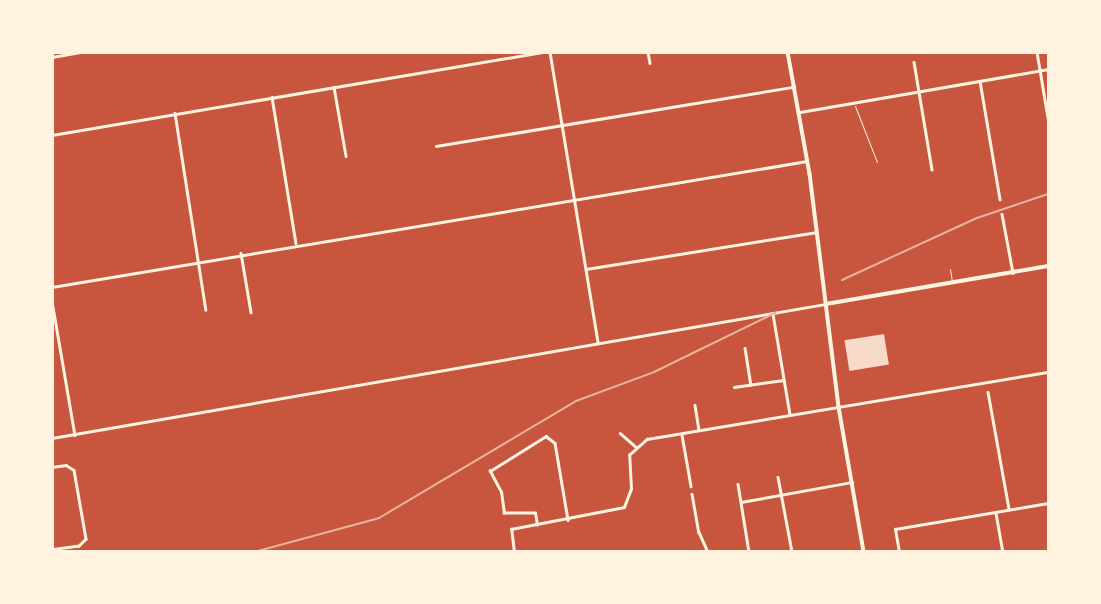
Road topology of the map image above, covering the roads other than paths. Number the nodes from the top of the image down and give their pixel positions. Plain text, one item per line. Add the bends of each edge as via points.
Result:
1 (79, 52) edge
2 (547, 52) edge
3 (649, 52) edge
4 (788, 52) edge
5 (1037, 52) edge
6 (52, 57) edge
7 (914, 62) dead end
8 (650, 64) dead end
9 (1048, 69) edge
10 (1041, 70) junction
11 (980, 82) junction
12 (334, 87) junction
13 (794, 87) junction
14 (921, 92) junction
15 (272, 97) junction
16 (854, 103) junction
17 (799, 112) junction
18 (175, 113) junction
19 (1048, 118) edge
20 (562, 125) junction
21 (52, 135) edge
22 (436, 146) dead end
23 (346, 156) dead end
24 (807, 161) junction
25 (877, 162) dead end
26 (932, 170) dead end
27 (574, 197) junction
28 (1000, 199) dead end
29 (1002, 214) dead end
30 (817, 232) junction
31 (296, 243) junction
32 (241, 253) junction
33 (200, 260) junction
34 (1048, 266) edge
35 (950, 269) dead end
36 (586, 270) junction
37 (1013, 273) junction
38 (952, 283) junction
39 (52, 287) edge
40 (52, 301) edge
41 (825, 304) junction
42 (206, 310) dead end
43 (251, 313) dead end
44 (773, 314) junction
45 (55, 334) edge
46 (598, 343) junction
47 (745, 348) dead end
48 (1048, 372) edge
49 (784, 380) junction
50 (751, 385) junction
51 (734, 387) dead end
52 (988, 392) dead end
53 (695, 405) dead end
54 (839, 407) junction
55 (790, 415) junction
56 (699, 430) junction
57 (620, 433) dead end
58 (681, 433) junction
59 (75, 435) junction
60 (52, 438) edge
61 (635, 446) junction
62 (52, 467) edge
63 (778, 477) dead end
64 (852, 482) junction
65 (738, 484) dead end
66 (691, 486) dead end
67 (692, 494) dead end
68 (782, 495) junction
69 (741, 502) junction
70 (1048, 503) edge
71 (1009, 510) junction
72 (996, 512) junction
73 (568, 520) junction
74 (537, 525) junction
75 (52, 550) edge
76 (514, 551) edge
77 (708, 551) edge
78 (749, 551) edge
79 (792, 551) edge
80 (864, 551) edge
81 (899, 551) edge
82 (1003, 551) edge

1 - 6 street
2 - 12 street
2 - 20 street
3 - 8 street
4 - 13 main road
5 - 10 street
7 - 14 street
9 - 10 street
10 - 11 street
10 - 19 street
11 - 14 street
11 - 28 street
12 - 15 street
12 - 23 street
13 - 17 main road
13 - 20 street
14 - 16 street
14 - 26 street
15 - 18 street
15 - 31 street
16 - 17 street
16 - 25 lane
17 - 24 main road
18 - 21 street
18 - 33 street
20 - 22 street
20 - 27 street
24 - 27 street
24 - 30 main road
27 - 31 street
27 - 36 street
29 - 37 street
30 - 36 street
30 - 41 main road
31 - 32 street
32 - 33 street
32 - 43 street
33 - 39 street
33 - 42 street
34 - 37 main road
35 - 38 lane
36 - 46 street
37 - 38 main road
38 - 41 main road
40 - 45 street
41 - 44 street
41 - 54 main road
44 - 46 street
44 - 49 street
45 - 59 street
46 - 59 street
47 - 50 street
48 - 54 street
49 - 50 street
49 - 55 street
50 - 51 street
52 - 71 street
53 - 56 street
54 - 55 street
54 - 64 main road
55 - 56 street
56 - 58 street
57 - 61 street
58 - 61 street
58 - 66 street
59 - 60 street
61 - 73 street via 628,461 631,489 626,504 614,512
62 - 75 street via 72,467 85,541
63 - 68 street
64 - 68 street
64 - 80 main road
65 - 69 street
67 - 77 street via 699,532
68 - 69 street
68 - 79 street
69 - 78 street
70 - 71 street
71 - 72 street
72 - 81 street via 895,529
72 - 82 street
73 - 74 street
73 - 74 street via 551,436 490,471 501,492 504,513 535,513
74 - 76 street via 511,529

